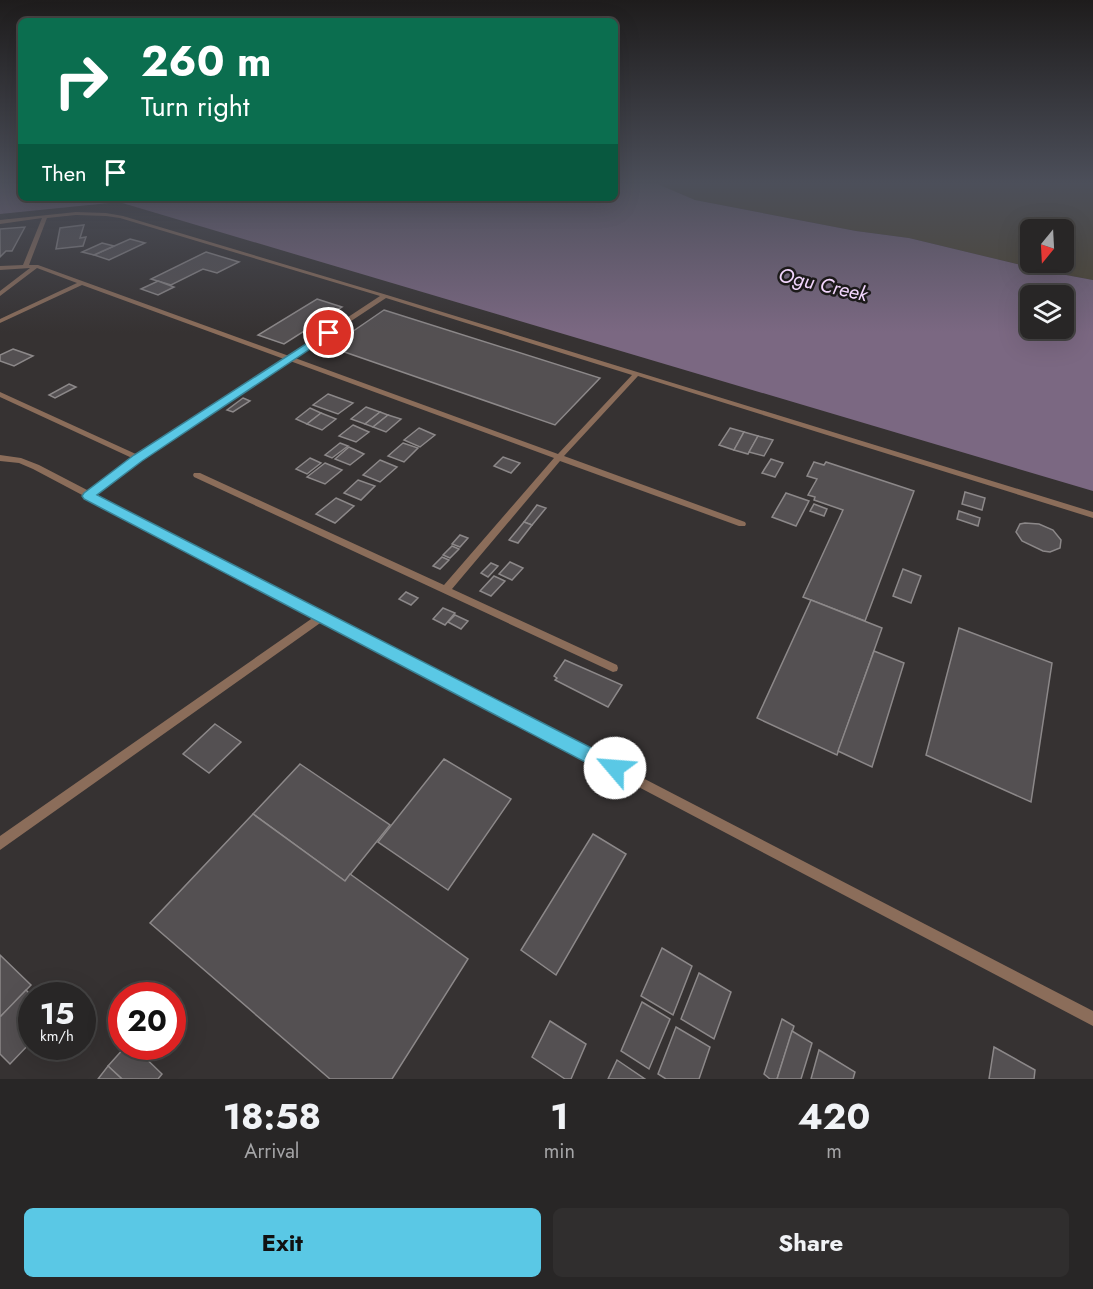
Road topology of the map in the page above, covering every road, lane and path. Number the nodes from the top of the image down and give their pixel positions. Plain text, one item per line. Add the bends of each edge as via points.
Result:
1 (39, 232) edge
2 (173, 232) edge
3 (26, 265) junction
4 (36, 266) junction
5 (0, 268) edge
6 (82, 283) junction
7 (0, 294) edge
8 (386, 296) junction
9 (0, 321) edge
10 (292, 358) junction
11 (636, 374) junction
12 (0, 394) edge
13 (560, 456) junction
14 (0, 458) edge
15 (138, 458) junction
16 (197, 475) dead end
17 (88, 496) junction
18 (1093, 515) edge
19 (742, 524) dead end
20 (445, 590) junction
21 (323, 616) junction
22 (613, 668) dead end
23 (0, 844) edge
24 (1093, 1019) edge

1 - 3 lane
2 - 8 lane
3 - 4 lane
3 - 5 lane
4 - 6 lane
4 - 7 lane
6 - 9 lane
6 - 10 lane
8 - 10 lane
8 - 11 lane
10 - 13 lane
10 - 15 lane
11 - 13 lane
11 - 18 lane
12 - 15 lane
13 - 19 lane
13 - 20 lane
14 - 17 lane via 36,467
15 - 17 lane
16 - 20 lane
17 - 21 lane
20 - 22 lane
21 - 23 lane
21 - 24 lane

